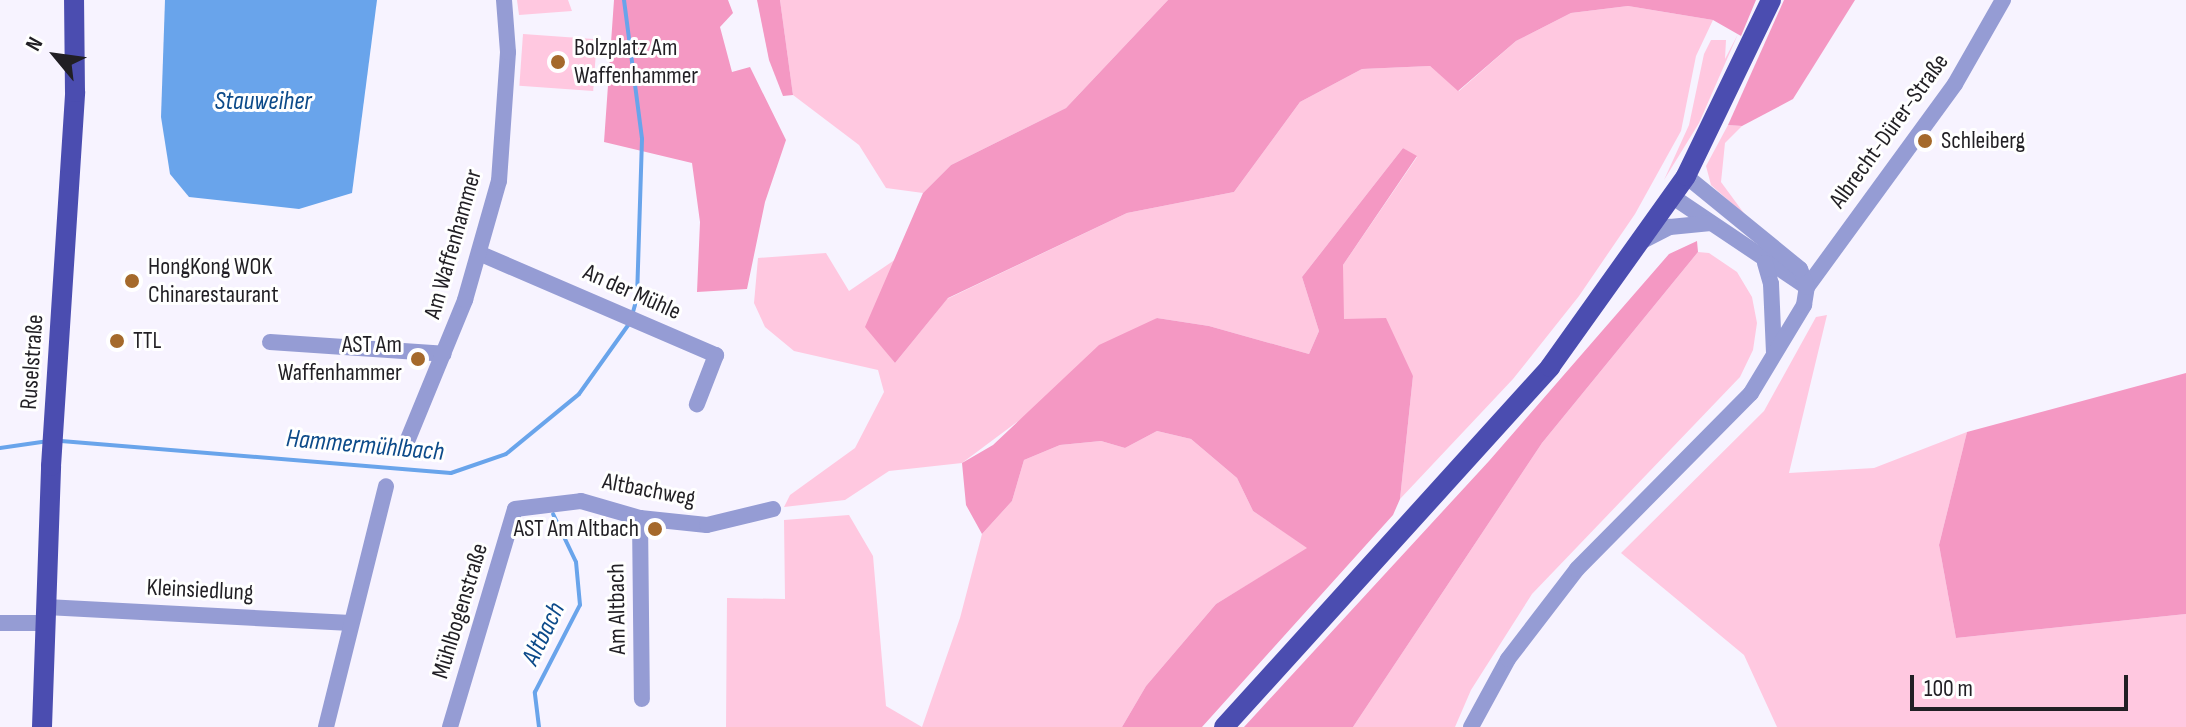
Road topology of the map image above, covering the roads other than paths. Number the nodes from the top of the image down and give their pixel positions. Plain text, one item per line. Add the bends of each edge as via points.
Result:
1 (74, 0) edge
2 (504, 0) edge
3 (1771, 0) edge
4 (2003, 0) edge
5 (1686, 176) junction
6 (1673, 197) junction
7 (1713, 223) junction
8 (1644, 240) junction
9 (481, 254) junction
10 (1765, 263) junction
11 (1807, 287) junction
12 (270, 342) dead end
13 (444, 354) junction
14 (1774, 356) junction
15 (697, 404) dead end
16 (406, 444) dead end
17 (386, 486) dead end
18 (515, 509) joint
19 (773, 509) dead end
20 (640, 518) junction
21 (46, 615) junction
22 (0, 623) edge
23 (351, 623) junction
24 (642, 699) dead end
25 (42, 727) edge
26 (326, 727) edge
27 (450, 727) edge
28 (1224, 727) edge
29 (1471, 727) edge

1 - 21 main road, Ruselstraße via 75,92
2 - 9 street, Am Waffenhammer via 505,142
3 - 5 main road
4 - 11 street, Albrecht-Dürer-Straße via 1955,84
5 - 6 main road
5 - 11 street via 1800,269
6 - 7 street
6 - 8 main road
7 - 8 street via 1670,227
7 - 10 street
8 - 28 main road via 1550,367
9 - 13 street, Am Waffenhammer
9 - 15 street, An der Mühle via 716,355
10 - 11 street
10 - 14 street
11 - 14 street, Albrecht-Dürer-Straße via 1804,305
12 - 13 street
13 - 16 street, Am Waffenhammer
14 - 29 street, Albrecht-Dürer-Straße via 1751,393 1698,451 1604,536 1577,569 1508,659
17 - 23 street
18 - 20 street, Altbachweg via 581,501
18 - 27 street, Mühlbogenstraße
19 - 20 street, Altbachweg via 707,525
20 - 24 street, Am Altbach
21 - 22 street, Kleinsiedlung
21 - 23 street, Kleinsiedlung
21 - 25 main road, Ruselstraße
23 - 26 street

